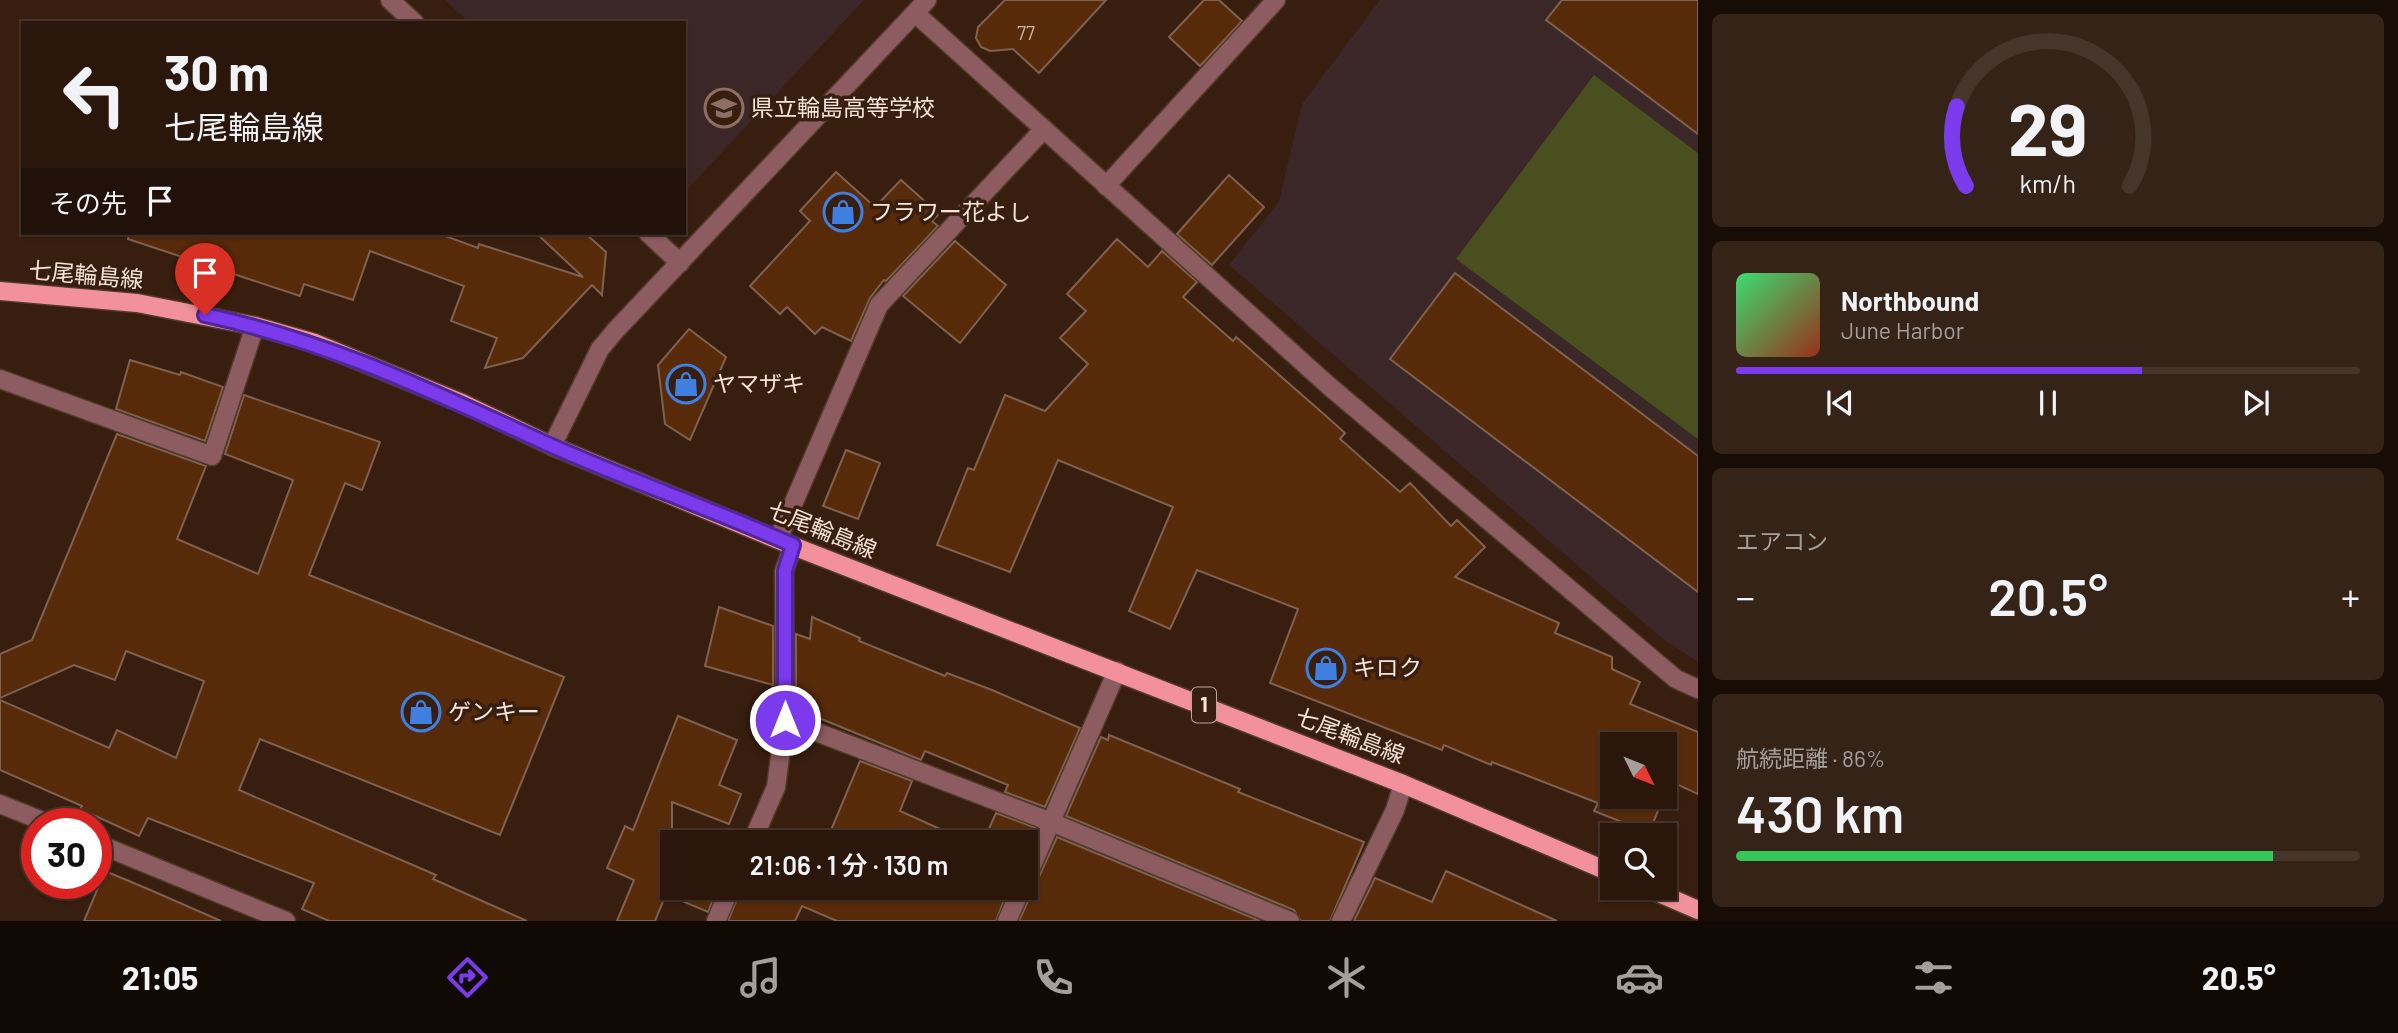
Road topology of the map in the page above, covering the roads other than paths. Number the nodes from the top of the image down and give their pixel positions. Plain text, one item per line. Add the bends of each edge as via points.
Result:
1 (390, 0) edge
2 (1276, 0) edge
3 (921, 6) edge
4 (413, 21) edge
5 (1043, 130) junction
6 (1106, 186) junction
7 (650, 235) edge
8 (680, 263) junction
9 (0, 291) edge
10 (255, 326) junction
11 (0, 379) edge
12 (552, 446) junction
13 (786, 542) junction
14 (1117, 671) junction
15 (1698, 689) edge
16 (785, 720) junction
17 (1403, 783) junction
18 (0, 804) edge
19 (21, 812) edge
20 (1051, 822) junction
21 (757, 830) edge
22 (112, 850) edge
23 (1038, 851) edge
24 (1600, 868) edge
25 (726, 900) edge
26 (1016, 900) edge
27 (1675, 900) edge
28 (1698, 910) edge
29 (286, 921) edge
30 (716, 921) edge
31 (1007, 921) edge
32 (1290, 921) edge
33 (1341, 921) edge

1 - 4 street
2 - 6 street
3 - 5 street
3 - 8 street
5 - 6 street
5 - 13 street via 878,305
6 - 15 street via 1339,395 1676,679
7 - 8 street
8 - 12 street via 600,349
9 - 10 main road, 七尾輪島線 / 1 via 137,303
10 - 11 street via 212,456
10 - 12 main road, 七尾輪島線 / 1 via 370,365
12 - 13 main road, 七尾輪島線 / 1
13 - 14 main road, 七尾輪島線 / 1
13 - 16 street
14 - 17 main road, 七尾輪島線 / 1
14 - 20 street
16 - 20 street
16 - 21 street via 776,787
17 - 24 main road, 七尾輪島線 / 1
17 - 33 street via 1395,810
18 - 19 street
20 - 23 street
20 - 32 street
22 - 29 street
25 - 30 street
26 - 31 street
27 - 28 main road

